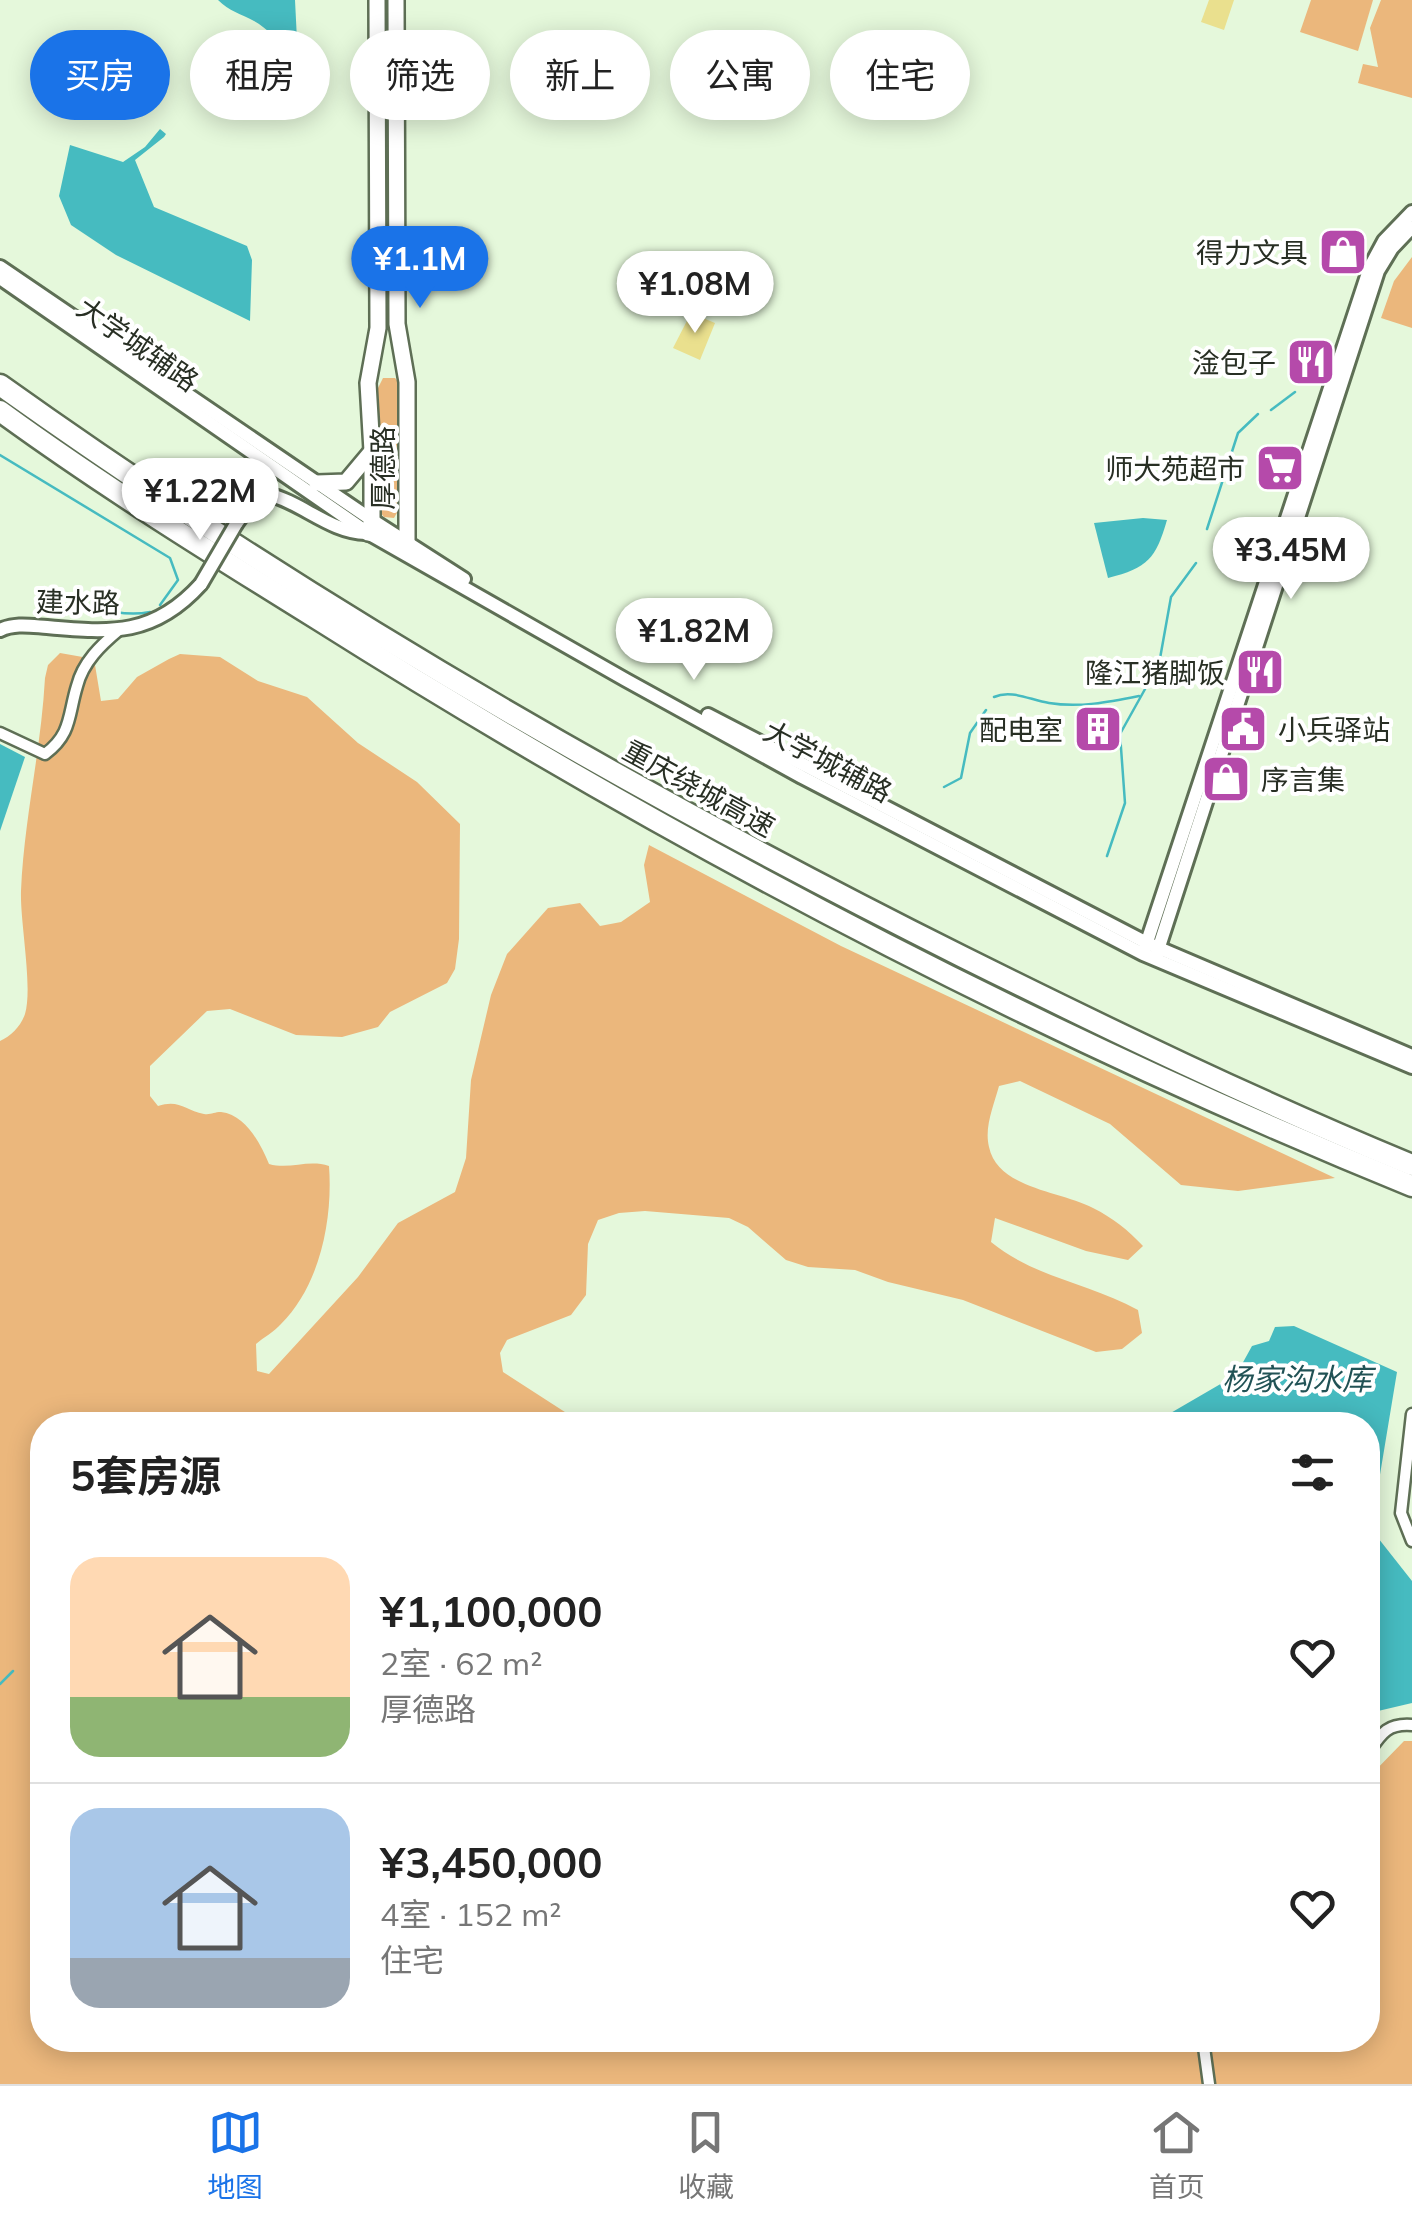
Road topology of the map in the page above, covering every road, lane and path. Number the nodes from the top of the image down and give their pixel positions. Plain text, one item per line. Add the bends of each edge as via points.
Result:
1 (377, 0) edge
2 (396, 0) edge
3 (1412, 212) edge
4 (1412, 227) edge
5 (0, 267) edge
6 (0, 278) edge
7 (0, 385) edge
8 (0, 412) edge
9 (372, 450) junction
10 (317, 483) junction
11 (370, 527) junction
12 (407, 542) junction
13 (0, 630) edge
14 (119, 630) junction
15 (0, 733) edge
16 (1151, 951) junction
17 (1412, 1056) edge
18 (1412, 1067) edge
19 (1412, 1165) edge
20 (1412, 1186) edge
21 (1412, 1414) edge
22 (1412, 1541) edge
23 (1412, 1725) edge
24 (1380, 1735) edge
25 (1204, 2052) edge
26 (1209, 2084) edge

1 - 9 main road, 厚德路
2 - 12 main road, 厚德路 via 397,324 407,382
3 - 16 street via 1370,267
4 - 16 street via 1378,271
5 - 10 street, 大学城辅路
6 - 11 street, 大学城辅路
7 - 19 highway, 重庆绕城高速 via 440,672 663,802 1050,1000
8 - 20 highway, 重庆绕城高速 via 414,680 653,820 1021,1012
9 - 10 main road via 346,482
9 - 11 main road, 厚德路
10 - 11 street, 大学城辅路
11 - 12 main road, 厚德路
11 - 14 street, 建水路, bridge via 348,532 267,494 252,503 182,604 142,626
11 - 16 street, 大学城辅路 via 802,777
12 - 16 street, 大学城辅路 via 501,602
13 - 14 street, 建水路
14 - 15 street via 86,664 69,730 57,746 45,754
16 - 17 street, 大学城辅路
16 - 18 street, 大学城辅路
21 - 22 street via 1401,1513
23 - 24 street via 1396,1724
25 - 26 street

